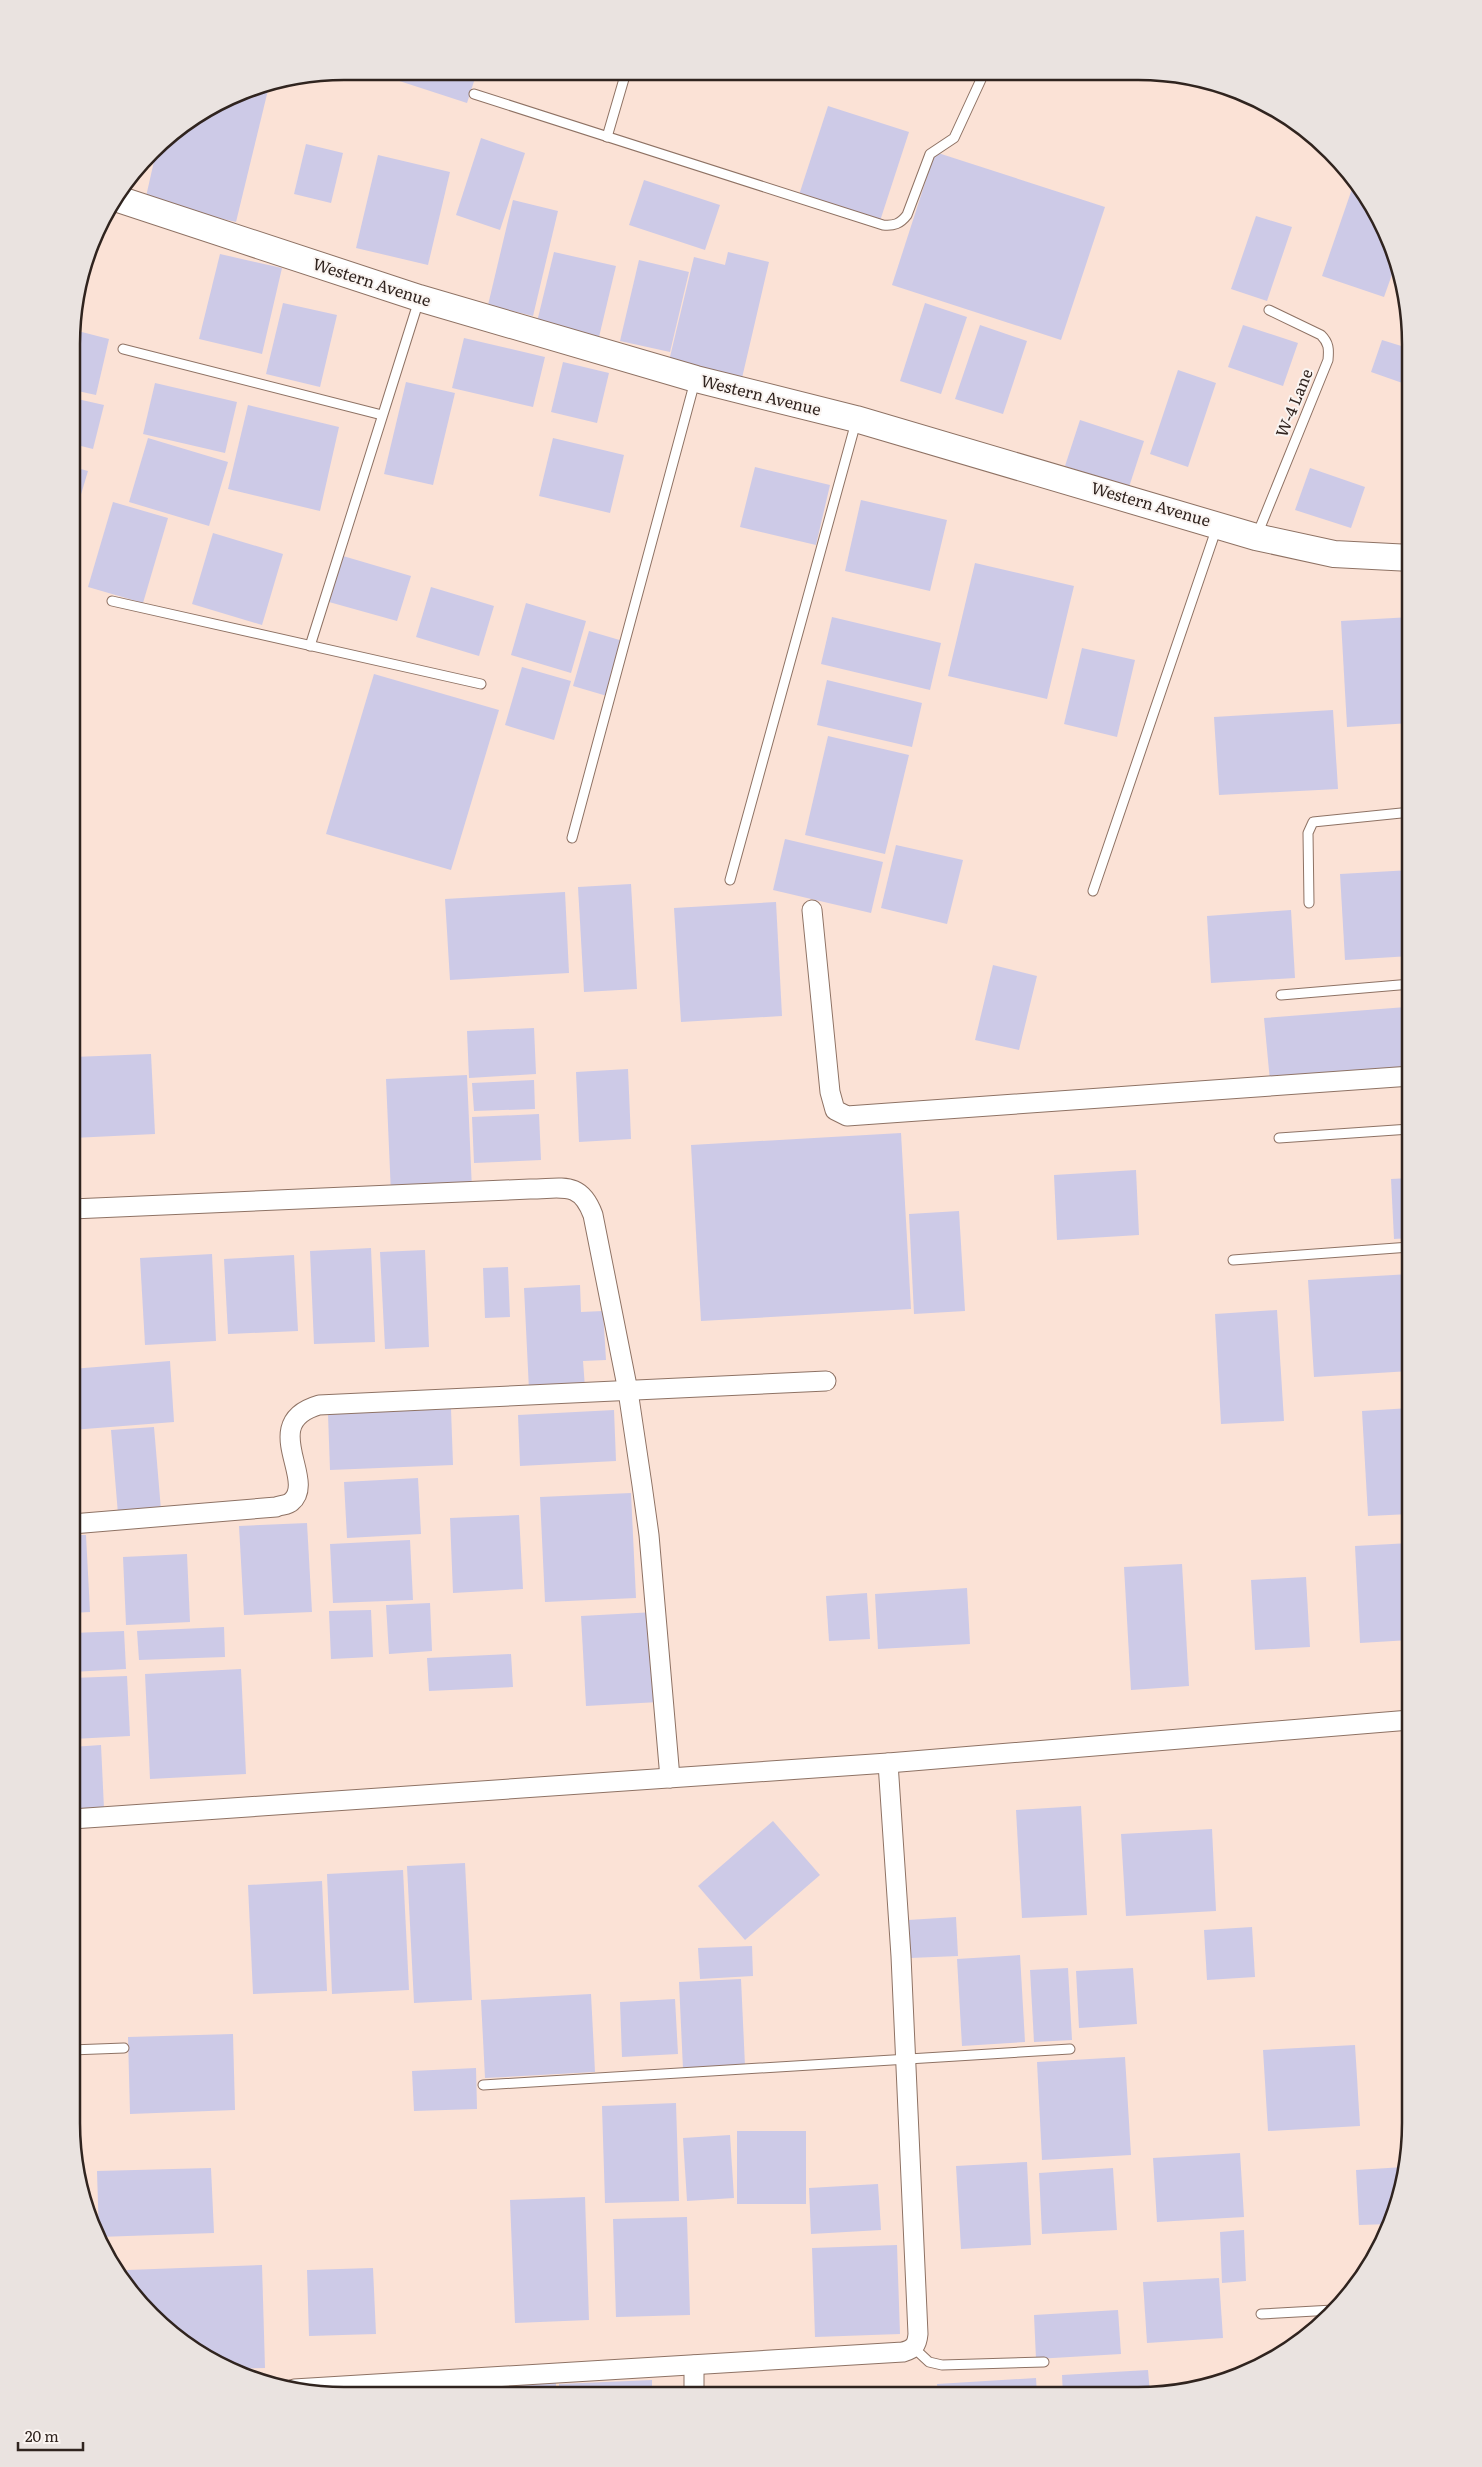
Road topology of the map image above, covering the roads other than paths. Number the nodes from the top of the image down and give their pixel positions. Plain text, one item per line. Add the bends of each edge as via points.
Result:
1 (624, 80) edge
2 (981, 80) edge
3 (474, 94) dead end
4 (607, 137) junction
5 (123, 201) edge
6 (419, 298) junction
7 (1269, 310) dead end
8 (124, 349) dead end
9 (696, 379) junction
10 (382, 415) junction
11 (856, 419) junction
12 (1218, 524) junction
13 (1256, 537) junction
14 (1402, 558) edge
15 (112, 601) dead end
16 (310, 646) junction
17 (482, 684) dead end
18 (1402, 813) edge
19 (572, 838) dead end
20 (730, 880) dead end
21 (1093, 891) dead end
22 (1309, 904) dead end
23 (812, 910) dead end
24 (1402, 985) edge
25 (1281, 995) dead end
26 (1402, 1077) edge
27 (1402, 1130) edge
28 (1279, 1138) dead end
29 (80, 1208) edge
30 (1402, 1248) edge
31 (1233, 1260) dead end
32 (826, 1381) dead end
33 (628, 1391) junction
34 (80, 1523) edge
35 (1402, 1721) edge
36 (888, 1763) junction
37 (670, 1778) junction
38 (80, 1818) edge
39 (124, 2048) dead end
40 (1070, 2049) dead end
41 (80, 2050) edge
42 (904, 2060) junction
43 (483, 2085) dead end
44 (1324, 2310) edge
45 (1260, 2314) dead end
46 (914, 2348) junction
47 (1044, 2362) dead end
48 (694, 2366) junction
49 (340, 2387) edge
50 (694, 2387) edge

1 - 4 lane
2 - 4 lane via 954,138 930,154 907,215 893,226 803,201
3 - 4 lane
5 - 6 street, Western Avenue
6 - 9 street, Western Avenue
6 - 10 lane
7 - 13 lane, W-4 Lane via 1321,335 1329,349 1328,360
8 - 10 lane
9 - 11 street, Western Avenue
9 - 19 lane
10 - 16 lane
11 - 12 street, Western Avenue
11 - 20 lane
12 - 13 street, Western Avenue
12 - 21 lane
13 - 14 street, Western Avenue via 1334,554
15 - 16 lane
16 - 17 lane
18 - 22 lane via 1313,822 1308,833
23 - 26 street via 830,1092 834,1110 847,1116
24 - 25 lane
27 - 28 lane
29 - 33 street via 530,1189 580,1192 593,1215
30 - 31 lane
32 - 33 street
33 - 34 street via 319,1405 304,1409 295,1416 292,1426 290,1437 297,1482 296,1494 290,1503 276,1507
33 - 37 street via 649,1535
35 - 36 street
36 - 37 street
36 - 42 street
37 - 38 street
39 - 41 lane
40 - 42 lane
42 - 43 lane
42 - 46 street via 918,2334
44 - 45 lane
46 - 47 lane via 929,2362 942,2365
46 - 48 street via 903,2352
48 - 49 street
48 - 50 street

